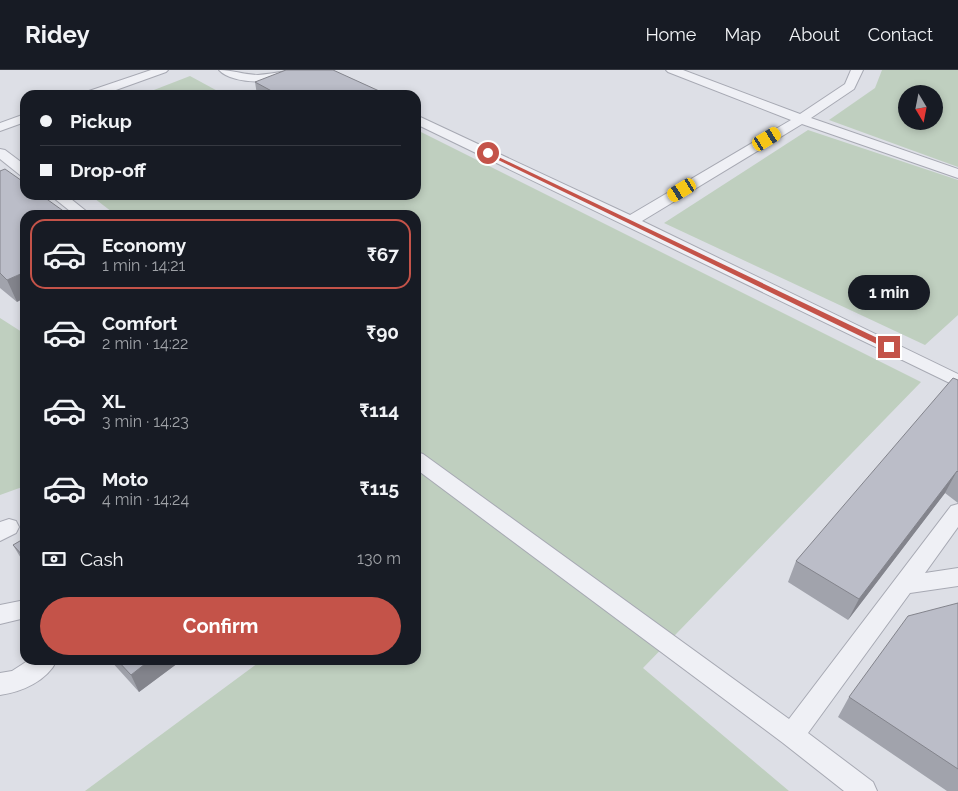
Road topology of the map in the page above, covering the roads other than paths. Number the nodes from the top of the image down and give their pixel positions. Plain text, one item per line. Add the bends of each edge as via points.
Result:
1 (162, 70) edge
2 (225, 70) edge
3 (296, 70) edge
4 (672, 70) edge
5 (857, 70) edge
6 (104, 90) edge
7 (801, 119) junction
8 (20, 120) edge
9 (421, 121) edge
10 (0, 126) edge
11 (0, 153) edge
12 (20, 168) edge
13 (958, 174) edge
14 (64, 200) edge
15 (77, 210) edge
16 (631, 221) junction
17 (958, 381) edge
18 (421, 463) edge
19 (958, 512) edge
20 (958, 576) edge
21 (904, 585) junction
22 (20, 610) edge
23 (0, 615) edge
24 (40, 665) edge
25 (0, 684) edge
26 (792, 734) junction
27 (864, 791) edge

1 - 6 lane
2 - 3 lane via 242,78 257,79
4 - 7 lane
5 - 7 lane via 850,86
7 - 13 lane
7 - 16 lane
8 - 10 lane
9 - 16 lane
11 - 12 lane
14 - 15 lane
16 - 17 lane
18 - 26 lane
19 - 21 lane
20 - 21 lane
21 - 26 lane
22 - 23 lane
24 - 25 lane via 19,680
26 - 27 lane

